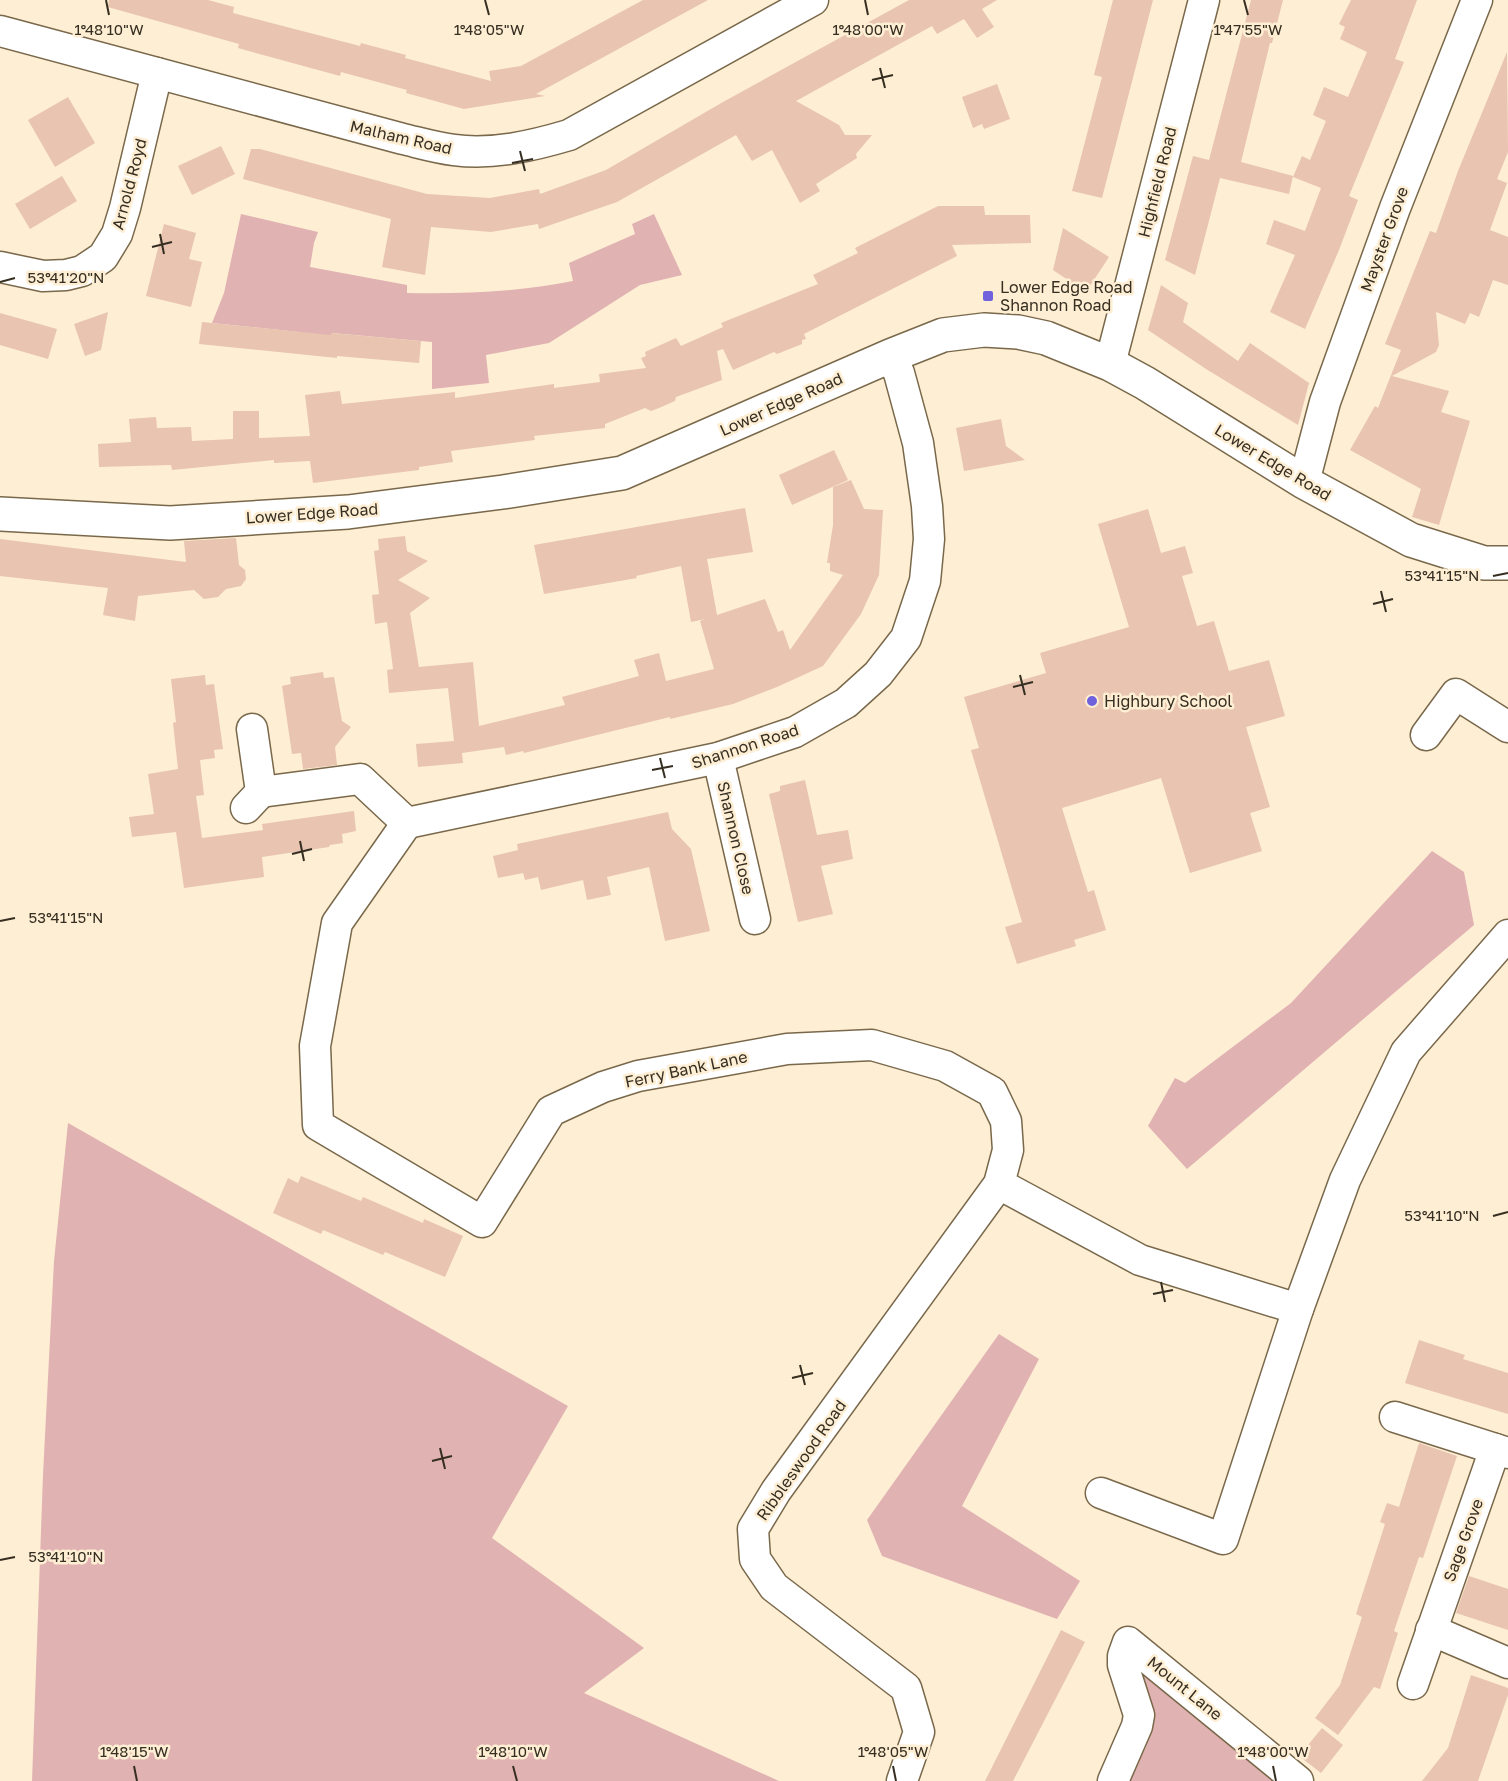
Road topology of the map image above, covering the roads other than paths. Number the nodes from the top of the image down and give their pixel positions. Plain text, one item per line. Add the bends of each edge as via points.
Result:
1 (813, 0) edge
2 (1204, 0) edge
3 (1477, 0) edge
4 (0, 31) edge
5 (157, 73) junction
6 (0, 267) edge
7 (890, 356) junction
8 (1110, 364) junction
9 (1304, 482) junction
10 (0, 514) edge
11 (1506, 564) edge
12 (1508, 727) edge
13 (252, 729) dead end
14 (1426, 735) dead end
15 (718, 758) junction
16 (407, 823) junction
17 (755, 919) dead end
18 (1506, 940) edge
19 (999, 1184) junction
20 (1298, 1309) junction
21 (1395, 1418) dead end
22 (1502, 1451) edge
23 (1101, 1493) dead end
24 (1431, 1630) junction
25 (1508, 1663) edge
26 (1413, 1684) dead end
27 (902, 1781) edge
28 (1113, 1781) edge
29 (1298, 1781) edge

1 - 5 street, Malham Road via 569,135 534,146 455,150
2 - 8 street, Highfield Road
3 - 9 street, Mayster Grove via 1395,208 1325,402
4 - 5 street, Malham Road
5 - 6 street, Arnold Royd via 125,208 117,234 103,257 82,271 66,275 43,276
7 - 8 street, Lower Edge Road via 943,335 984,330 1046,338
7 - 10 street, Lower Edge Road via 622,473 348,512 170,523
7 - 15 street, Shannon Road via 900,373 918,443 929,539 925,581 906,638 878,674 846,703 795,732
8 - 9 street, Lower Edge Road
9 - 11 street, Lower Edge Road via 1411,540 1484,563
12 - 14 street via 1456,694
13 - 16 street via 253,800 360,779
15 - 16 street, Shannon Road
15 - 17 street, Shannon Close
16 - 19 street, Ferry Bank Lane via 337,923 315,1046 318,1125 482,1222 551,1111 638,1076 787,1049 872,1045 945,1066 992,1092 1006,1121 1008,1150
18 - 20 street via 1406,1052 1345,1180
19 - 20 street via 1140,1260
19 - 27 street, Ribbleswood Road via 776,1491 753,1529 755,1559 774,1587 906,1688 919,1732
20 - 23 street via 1223,1539
21 - 22 street, Sage Grove
22 - 24 street, Sage Grove
24 - 25 street
24 - 26 street, Sage Grove
28 - 29 street, Mount Lane via 1137,1726 1138,1715 1122,1665 1128,1642

